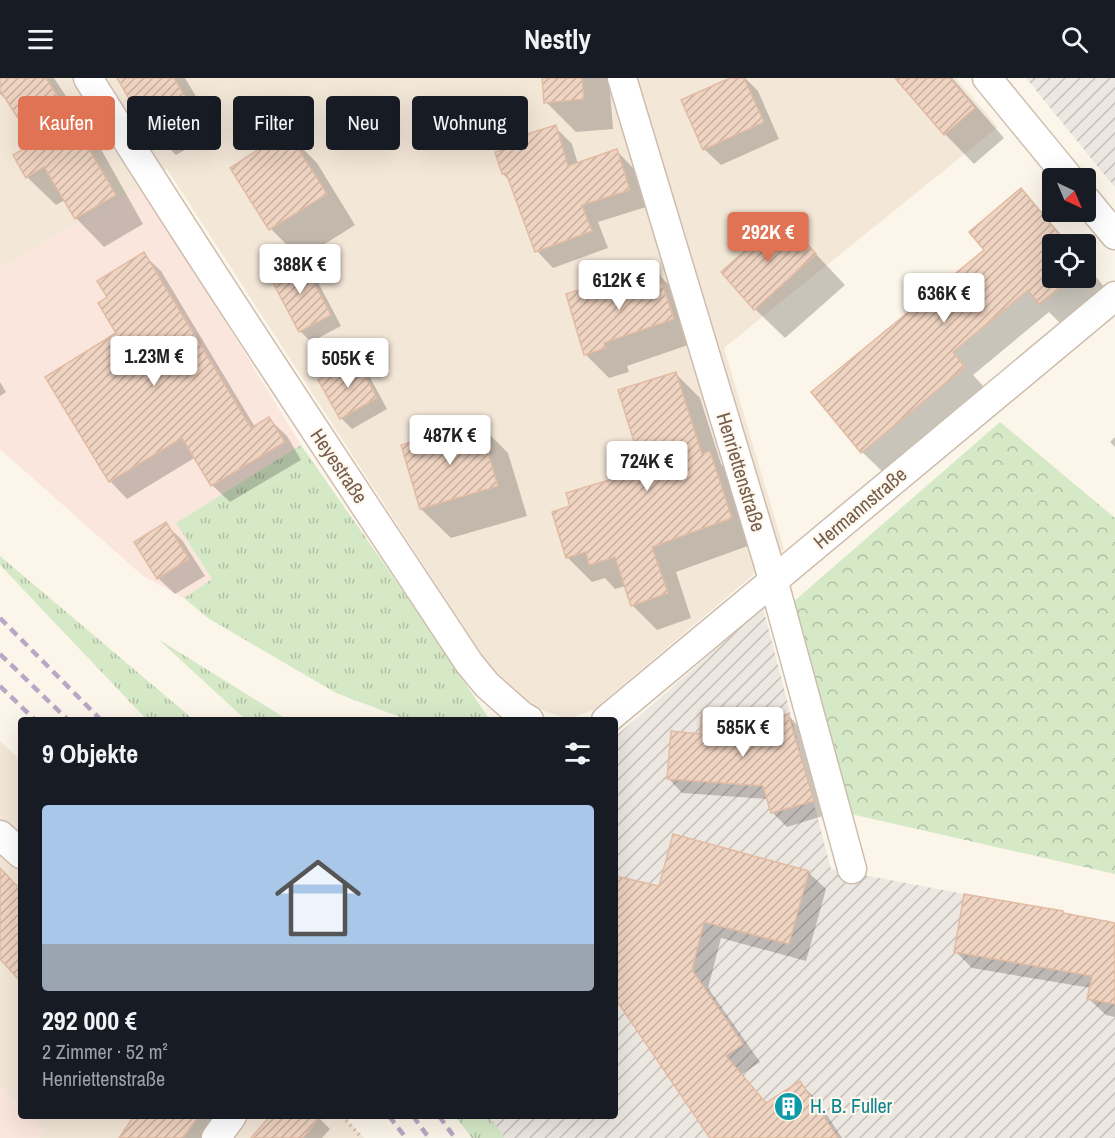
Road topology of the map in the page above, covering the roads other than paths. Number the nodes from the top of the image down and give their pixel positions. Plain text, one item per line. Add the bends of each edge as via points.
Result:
1 (88, 78) edge
2 (622, 78) edge
3 (987, 78) edge
4 (1061, 168) edge
5 (1096, 212) edge
6 (1115, 235) edge
7 (1115, 296) edge
8 (773, 579) junction
9 (524, 717) edge
10 (610, 717) edge
11 (0, 835) edge
12 (18, 851) edge
13 (852, 869) dead end
14 (230, 1119) edge
15 (216, 1138) edge

1 - 9 street, Heyestraße via 469,663 487,685
2 - 8 street, Henriettenstraße
3 - 4 street
5 - 6 street
7 - 8 street, Hermannstraße
8 - 10 street, Hermannstraße
8 - 13 street, Henriettenstraße
11 - 12 street
14 - 15 street

